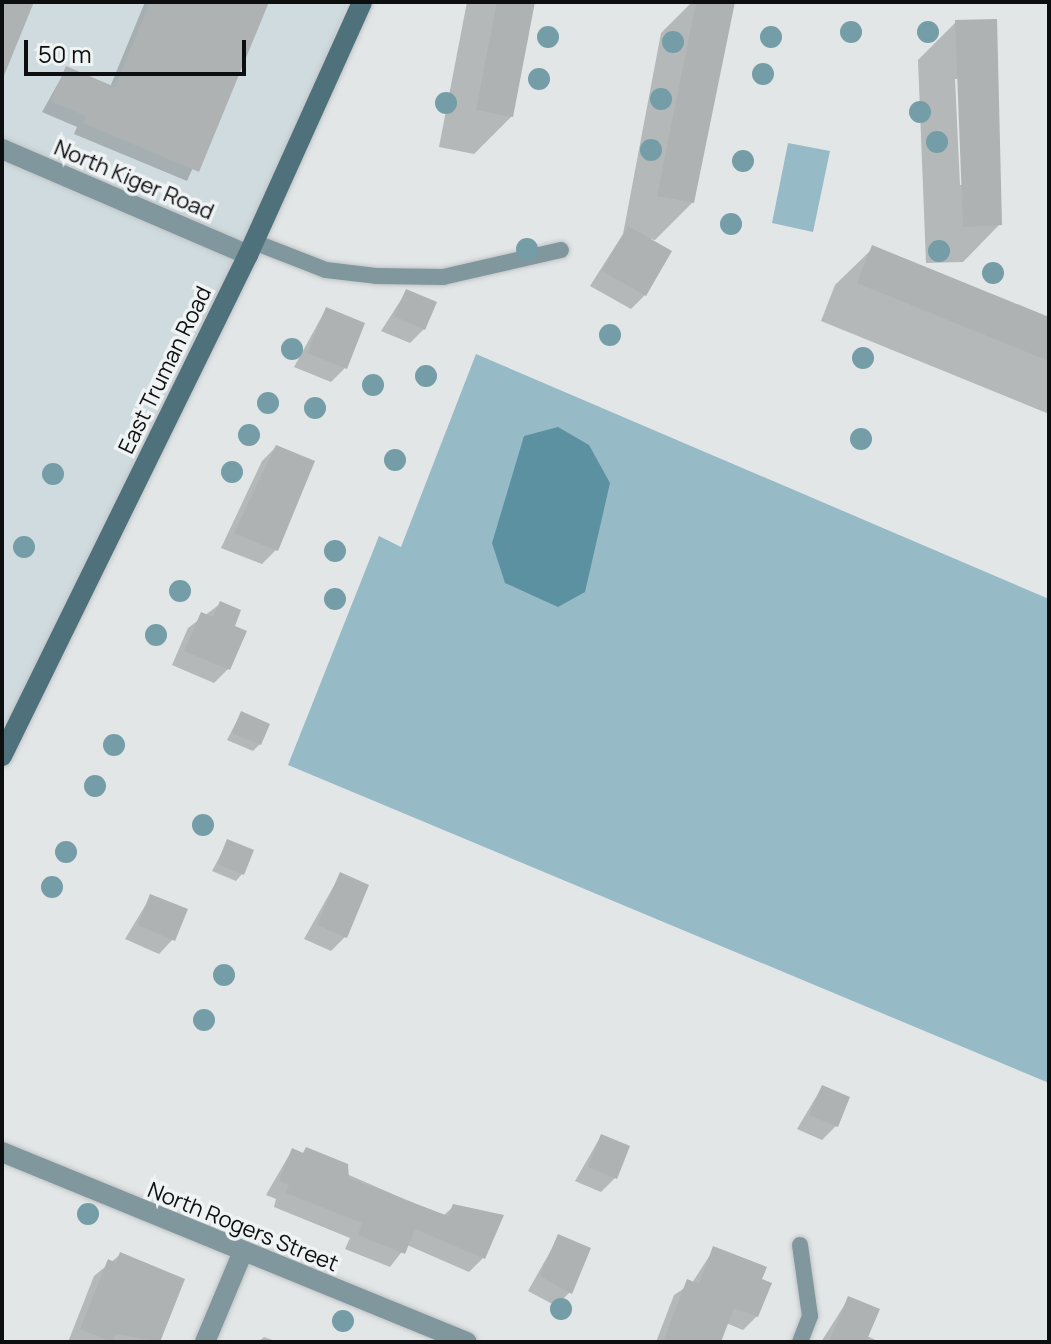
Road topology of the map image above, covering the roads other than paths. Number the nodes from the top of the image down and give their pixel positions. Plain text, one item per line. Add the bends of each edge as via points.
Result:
1 (362, 2) edge
2 (2, 149) edge
3 (251, 249) junction
4 (561, 250) dead end
5 (2, 756) edge
6 (2, 1152) edge
7 (800, 1245) dead end
8 (242, 1254) junction
9 (205, 1342) edge
10 (467, 1342) edge
11 (800, 1342) edge

1 - 3 main road, East Truman Road
2 - 3 street, North Kiger Road
3 - 4 lane via 326,270 443,277
3 - 5 main road, East Truman Road
6 - 8 street, North Rogers Street
7 - 11 lane via 810,1316
8 - 9 street
8 - 10 street, North Rogers Street

